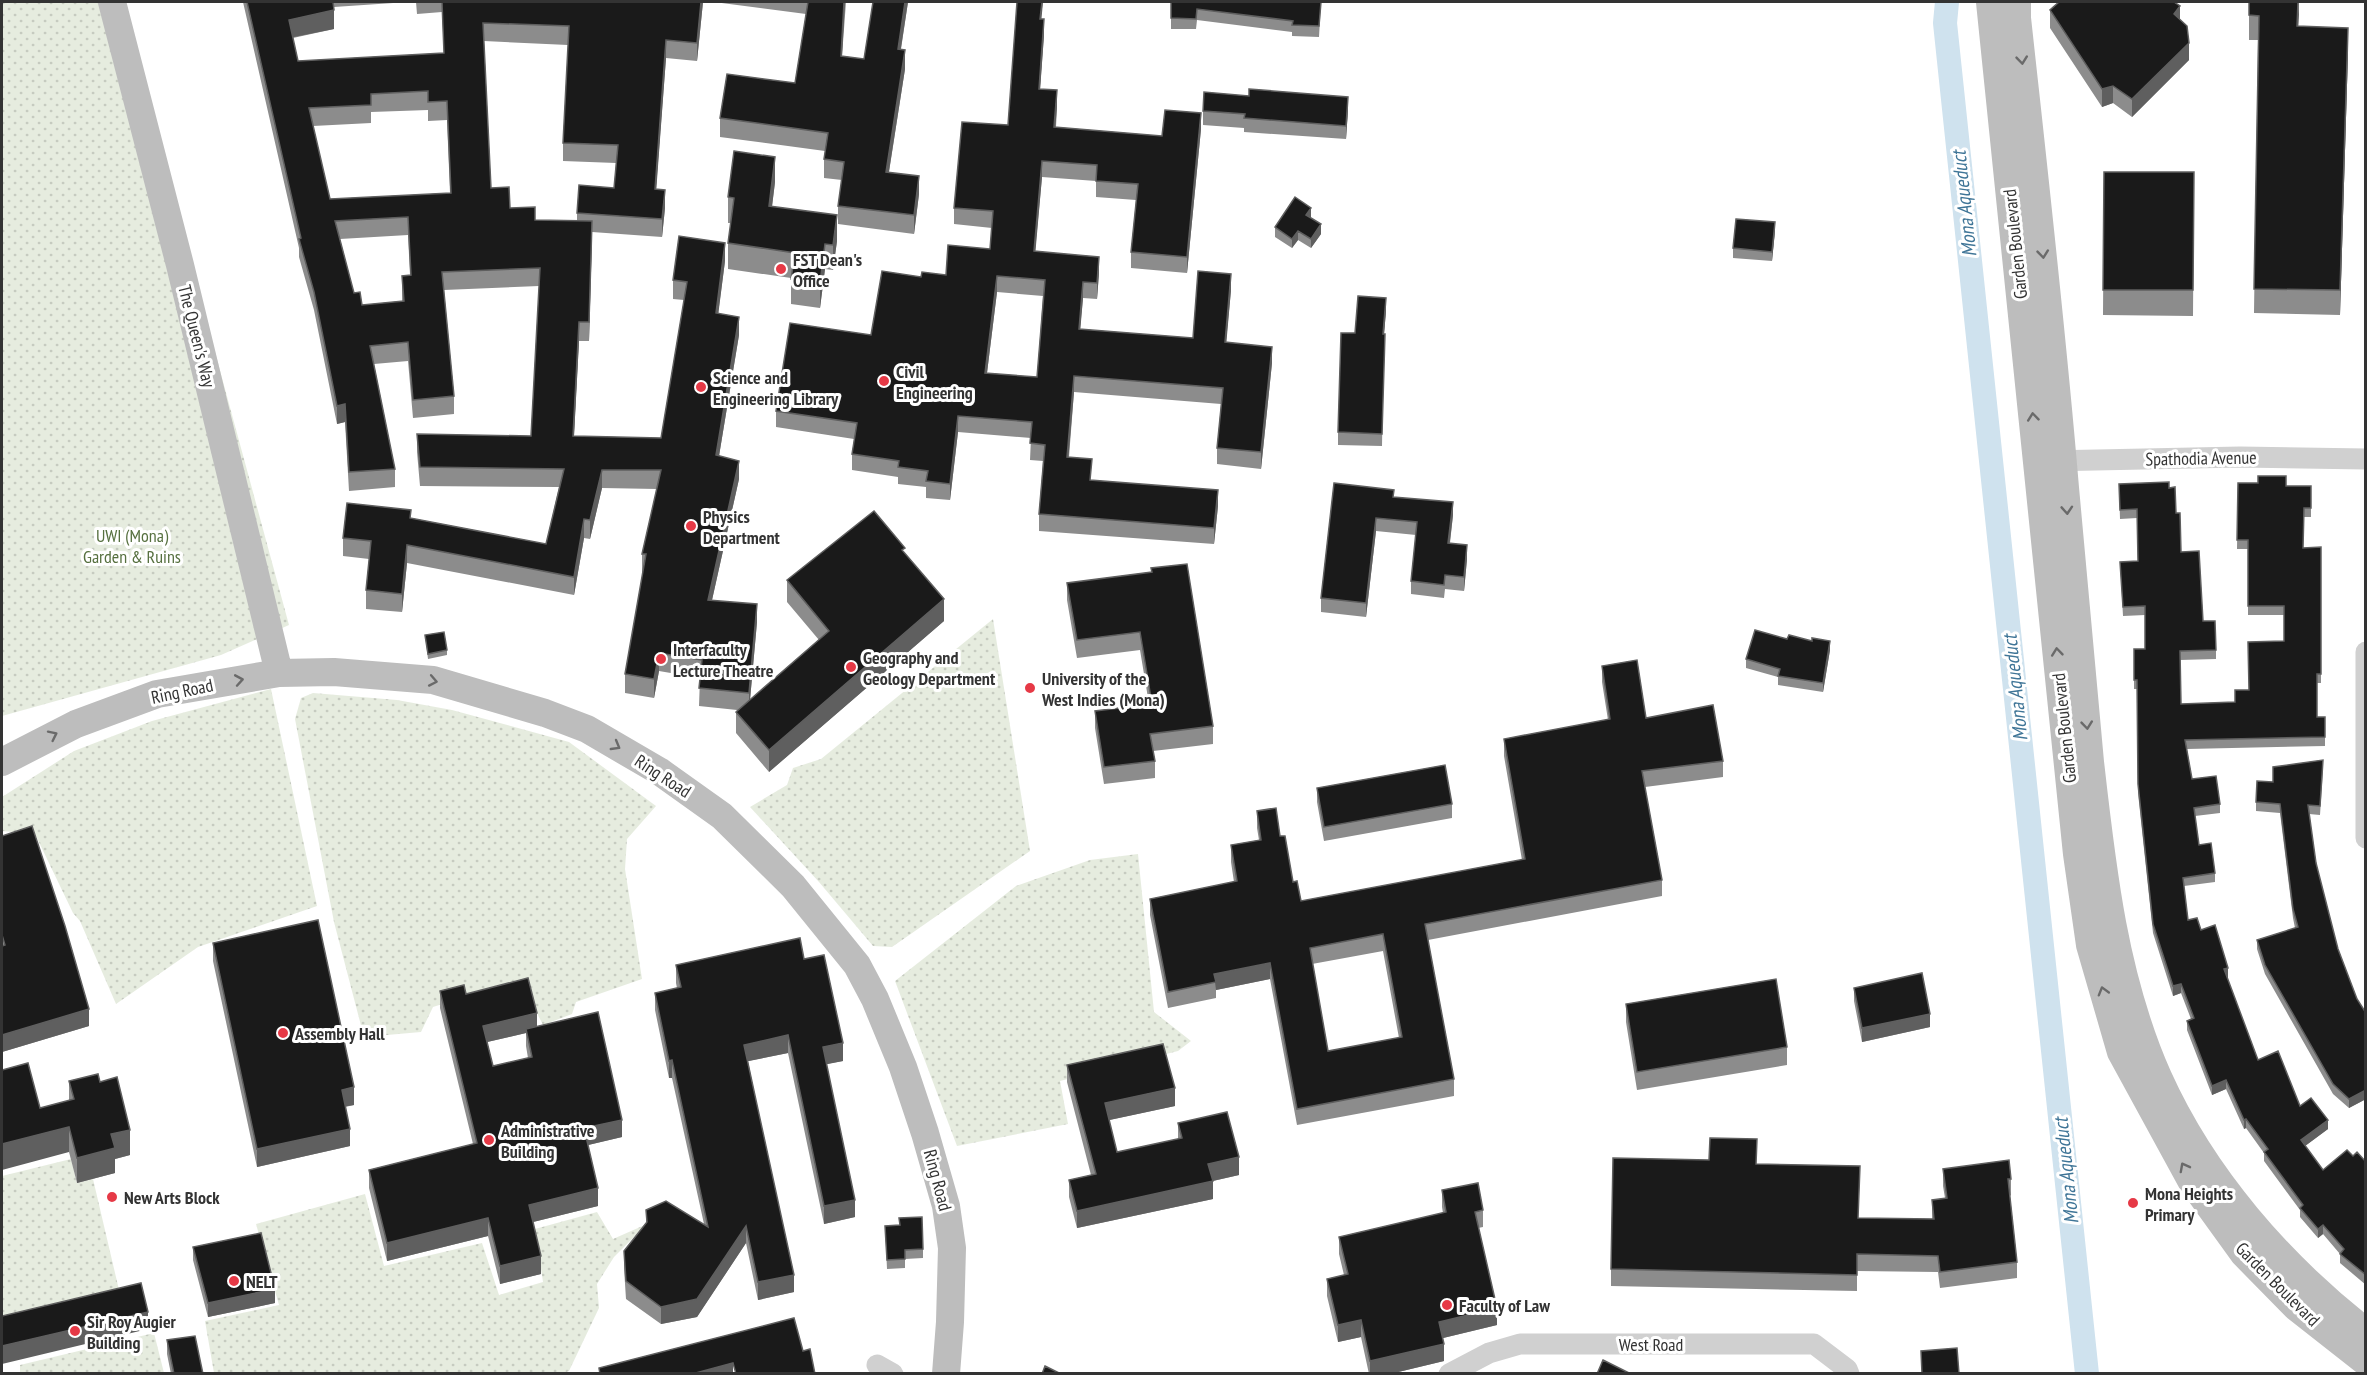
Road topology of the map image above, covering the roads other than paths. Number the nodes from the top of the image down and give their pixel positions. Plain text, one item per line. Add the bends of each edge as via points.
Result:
1 (112, 2) edge
2 (1990, 2) edge
3 (2017, 2) edge
4 (2366, 459) edge
5 (2050, 461) junction
6 (2366, 652) edge
7 (279, 673) junction
8 (2365, 714) edge
9 (3, 759) edge
10 (2366, 838) edge
11 (2366, 1332) edge
12 (2366, 1362) edge
13 (1490, 1363) edge
14 (946, 1374) edge
15 (1449, 1374) edge
16 (1849, 1374) edge

1 - 7 street, The Queen's Way
5 -> 2 street, Garden Boulevard
3 -> 5 street, Garden Boulevard
4 - 5 street, Spathodia Avenue
5 -> 11 street, Garden Boulevard via 2074,605 2105,889 2131,1004 2159,1078 2199,1152 2240,1209 2290,1266
12 -> 5 street, Garden Boulevard via 2296,1307 2244,1254 2192,1182 2121,1052 2090,945 2076,843
6 - 8 street
9 -> 7 street, Ring Road via 76,724 157,694
7 -> 14 street, Ring Road via 334,672 433,680 564,719 659,771 722,816 794,886 857,964 899,1057 925,1133 946,1206 952,1248
8 - 10 street
13 - 15 street, West Road
13 - 16 street, West Road via 1520,1344 1814,1344

